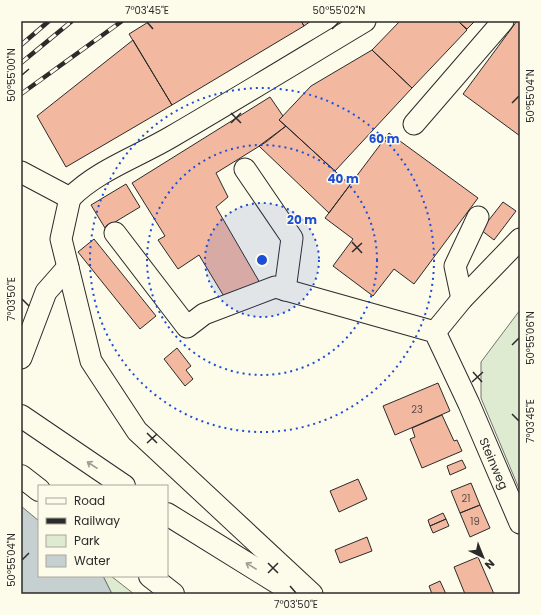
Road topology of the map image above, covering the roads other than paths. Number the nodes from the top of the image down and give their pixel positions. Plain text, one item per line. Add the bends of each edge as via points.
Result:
1 (365, 21) edge
2 (503, 21) edge
3 (414, 124) dead end
4 (245, 170) dead end
5 (21, 172) edge
6 (70, 198) junction
7 (478, 217) dead end
8 (115, 233) dead end
9 (520, 239) edge
10 (68, 267) junction
11 (285, 290) junction
12 (462, 299) junction
13 (435, 332) junction
14 (21, 358) edge
15 (21, 416) edge
16 (21, 476) edge
17 (123, 485) edge
18 (38, 489) edge
19 (168, 515) edge
20 (520, 523) edge
21 (151, 577) edge
22 (173, 594) edge
23 (296, 594) edge
24 (312, 594) edge

1 - 6 street via 170,138 96,177
2 - 3 street
4 - 11 street via 292,238
5 - 6 street
6 - 10 street via 61,239
7 - 12 street via 455,266
8 - 11 street via 187,327 204,314 275,287
9 - 12 street
10 - 14 street via 46,292
10 - 24 street via 91,361 137,431
11 - 13 street
12 - 13 street
13 - 20 street, Steinweg
17 -> 15 highway
16 - 18 highway
23 -> 19 highway
21 - 22 highway

